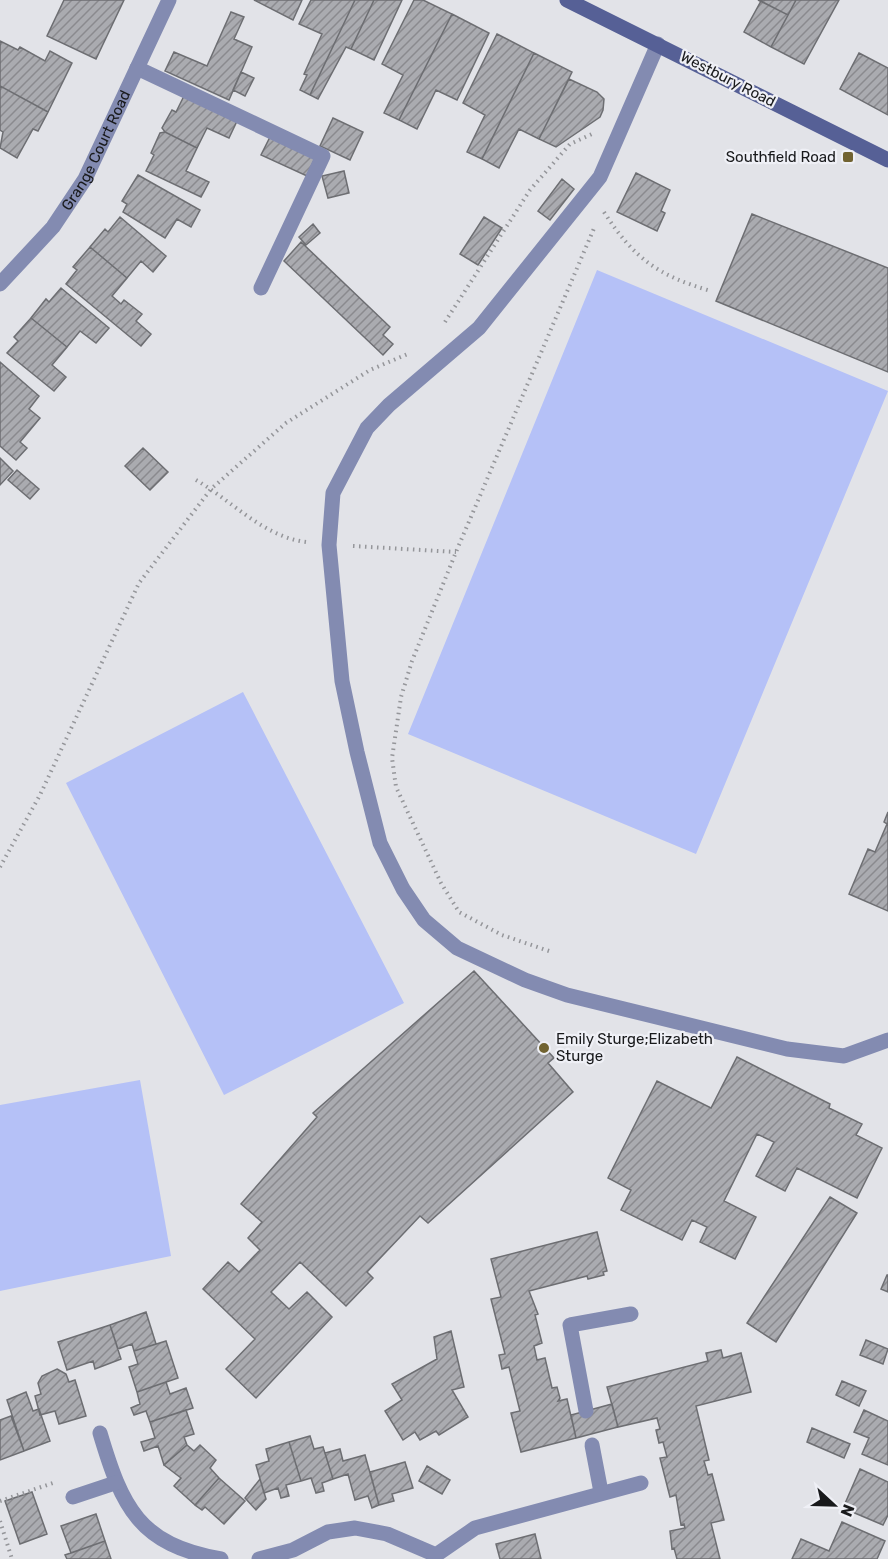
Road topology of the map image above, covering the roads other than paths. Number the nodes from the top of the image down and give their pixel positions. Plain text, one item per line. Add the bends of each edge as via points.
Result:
1 (169, 0) edge
2 (567, 0) edge
3 (658, 44) junction
4 (137, 68) junction
5 (888, 160) edge
6 (0, 284) edge
7 (261, 288) dead end
8 (888, 1040) edge
9 (631, 1314) dead end
10 (586, 1411) dead end
11 (100, 1433) dead end
12 (591, 1440) dead end
13 (115, 1483) junction
14 (641, 1483) dead end
15 (601, 1492) junction
16 (73, 1497) road end
17 (436, 1557) edge
18 (221, 1559) edge
19 (259, 1559) edge

1 - 4 street, Grange Court Road
2 - 3 main road, Westbury Road
3 - 5 main road, Westbury Road
3 - 8 street via 600,177 480,328 367,428 333,493 329,545 342,681 357,752 380,843 403,889 424,920 457,948 567,995 787,1049 844,1056
4 - 6 street, Grange Court Road via 85,179 52,227
4 - 7 street via 323,156
9 - 10 street via 570,1325
11 - 13 street
12 - 15 street
13 - 16 street
13 - 18 street via 145,1527 174,1546
14 - 15 street
15 - 17 street via 475,1528
17 - 19 street via 387,1534 355,1527 328,1532 293,1550

